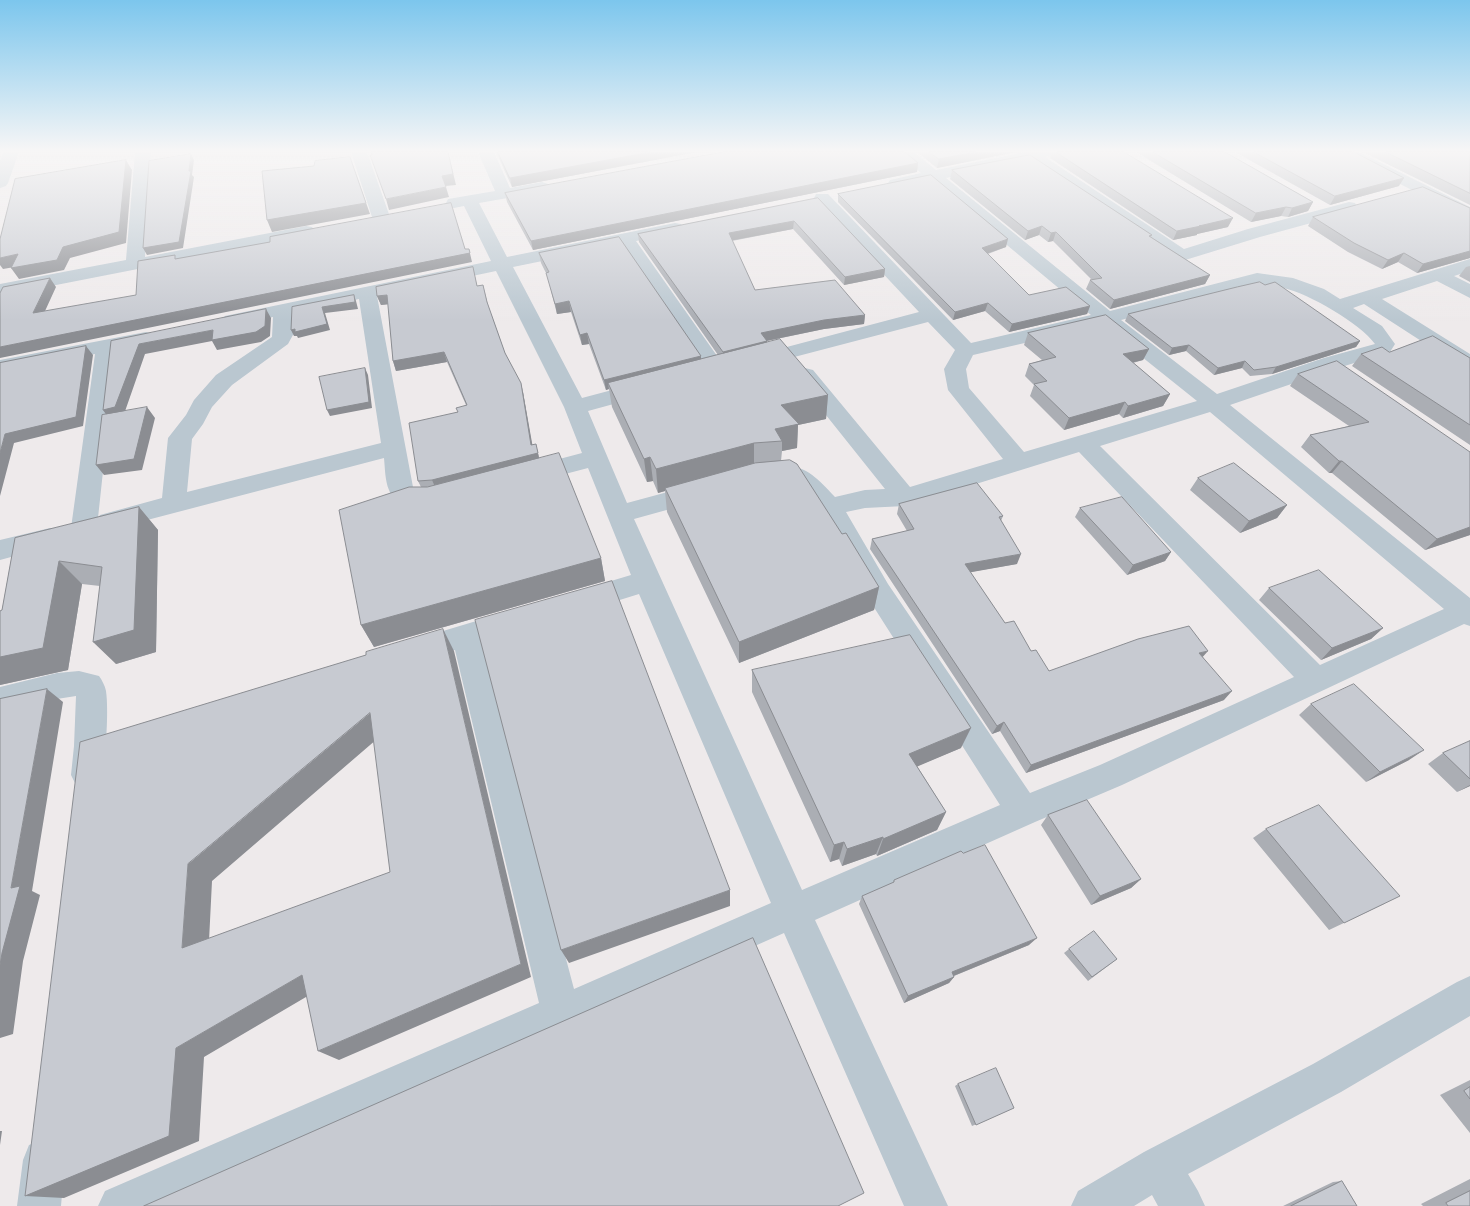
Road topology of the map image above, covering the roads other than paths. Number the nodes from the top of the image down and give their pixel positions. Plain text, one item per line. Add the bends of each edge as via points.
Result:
1 (139, 208) edge
2 (378, 208) edge
3 (473, 208) edge
4 (841, 208) edge
5 (973, 208) edge
6 (1116, 208) edge
7 (1319, 208) edge
8 (1345, 208) edge
9 (401, 213) edge
10 (1328, 213) junction
11 (381, 217) junction
12 (362, 220) edge
13 (1238, 223) dead end
14 (690, 225) edge
15 (324, 228) edge
16 (1254, 233) junction
17 (625, 238) junction
18 (1182, 256) junction
19 (135, 263) junction
20 (501, 265) junction
21 (1470, 265) edge
22 (1439, 275) junction
23 (1227, 286) junction
24 (0, 290) edge
25 (367, 292) junction
26 (1470, 292) edge
27 (1366, 298) junction
28 (1338, 306) junction
29 (283, 310) junction
30 (931, 315) junction
31 (1106, 318) junction
32 (218, 323) edge
33 (162, 335) edge
34 (106, 346) junction
35 (966, 350) junction
36 (788, 354) junction
37 (1331, 363) junction
38 (1470, 363) edge
39 (0, 366) edge
40 (1356, 380) edge
41 (669, 382) edge
42 (1214, 403) junction
43 (575, 406) junction
44 (1084, 443) junction
45 (393, 448) junction
46 (596, 458) junction
47 (1020, 463) junction
48 (754, 478) edge
49 (502, 483) edge
50 (727, 485) edge
51 (455, 495) edge
52 (905, 497) junction
53 (174, 504) junction
54 (830, 507) junction
55 (618, 514) junction
56 (84, 528) junction
57 (0, 550) edge
58 (647, 581) junction
59 (1468, 612) edge
60 (466, 635) junction
61 (391, 657) edge
62 (1317, 681) junction
63 (0, 700) edge
64 (84, 805) edge
65 (1023, 811) junction
66 (792, 912) junction
67 (1470, 995) edge
68 (561, 1014) junction
69 (47, 1128) edge
70 (1160, 1166) junction
71 (38, 1206) edge
72 (120, 1206) edge
73 (926, 1206) edge
74 (1093, 1206) edge
75 (1183, 1206) edge

1 - 19 street
2 - 11 street
3 - 20 street
4 - 30 street
5 - 31 street
6 - 18 street
7 - 10 street
8 - 10 street
9 - 11 street
10 - 16 street
11 - 12 street
13 - 16 street
14 - 17 street
15 - 19 street
16 - 18 street
17 - 20 street
17 - 36 street via 706,372
18 - 23 street
19 - 24 street
20 - 25 street
20 - 43 street
21 - 22 street
22 - 26 street
22 - 27 street
23 - 28 street via 1270,279 1301,286
23 - 31 street
25 - 29 street
25 - 45 street
27 - 28 street
27 - 38 street
28 - 37 street via 1374,330 1385,344 1383,348
29 - 32 street
29 - 53 street via 284,333 281,340 224,380 180,438
30 - 35 street
30 - 36 street
31 - 35 street
31 - 42 street
33 - 34 street
34 - 39 street
34 - 56 street
35 - 47 street via 956,362 954,377 959,390
36 - 52 street
37 - 40 street
37 - 42 street
41 - 43 street
42 - 44 street
42 - 59 street
43 - 46 street
44 - 47 street
44 - 62 street
45 - 51 street via 401,490 406,497 424,502
45 - 53 street
46 - 49 street
46 - 55 street
47 - 52 street
48 - 54 street via 790,474 804,479
50 - 55 street
52 - 54 street via 865,499
53 - 56 street
54 - 65 street via 878,591
55 - 58 street
56 - 57 street
58 - 60 street
58 - 66 street
59 - 62 street
60 - 61 street
60 - 68 street
62 - 65 street via 1111,775
63 - 64 street via 57,687 90,686 104,742
65 - 66 street
66 - 68 street
66 - 73 street
67 - 70 street via 1327,1078
68 - 72 street
69 - 71 street
70 - 74 street
70 - 75 street

